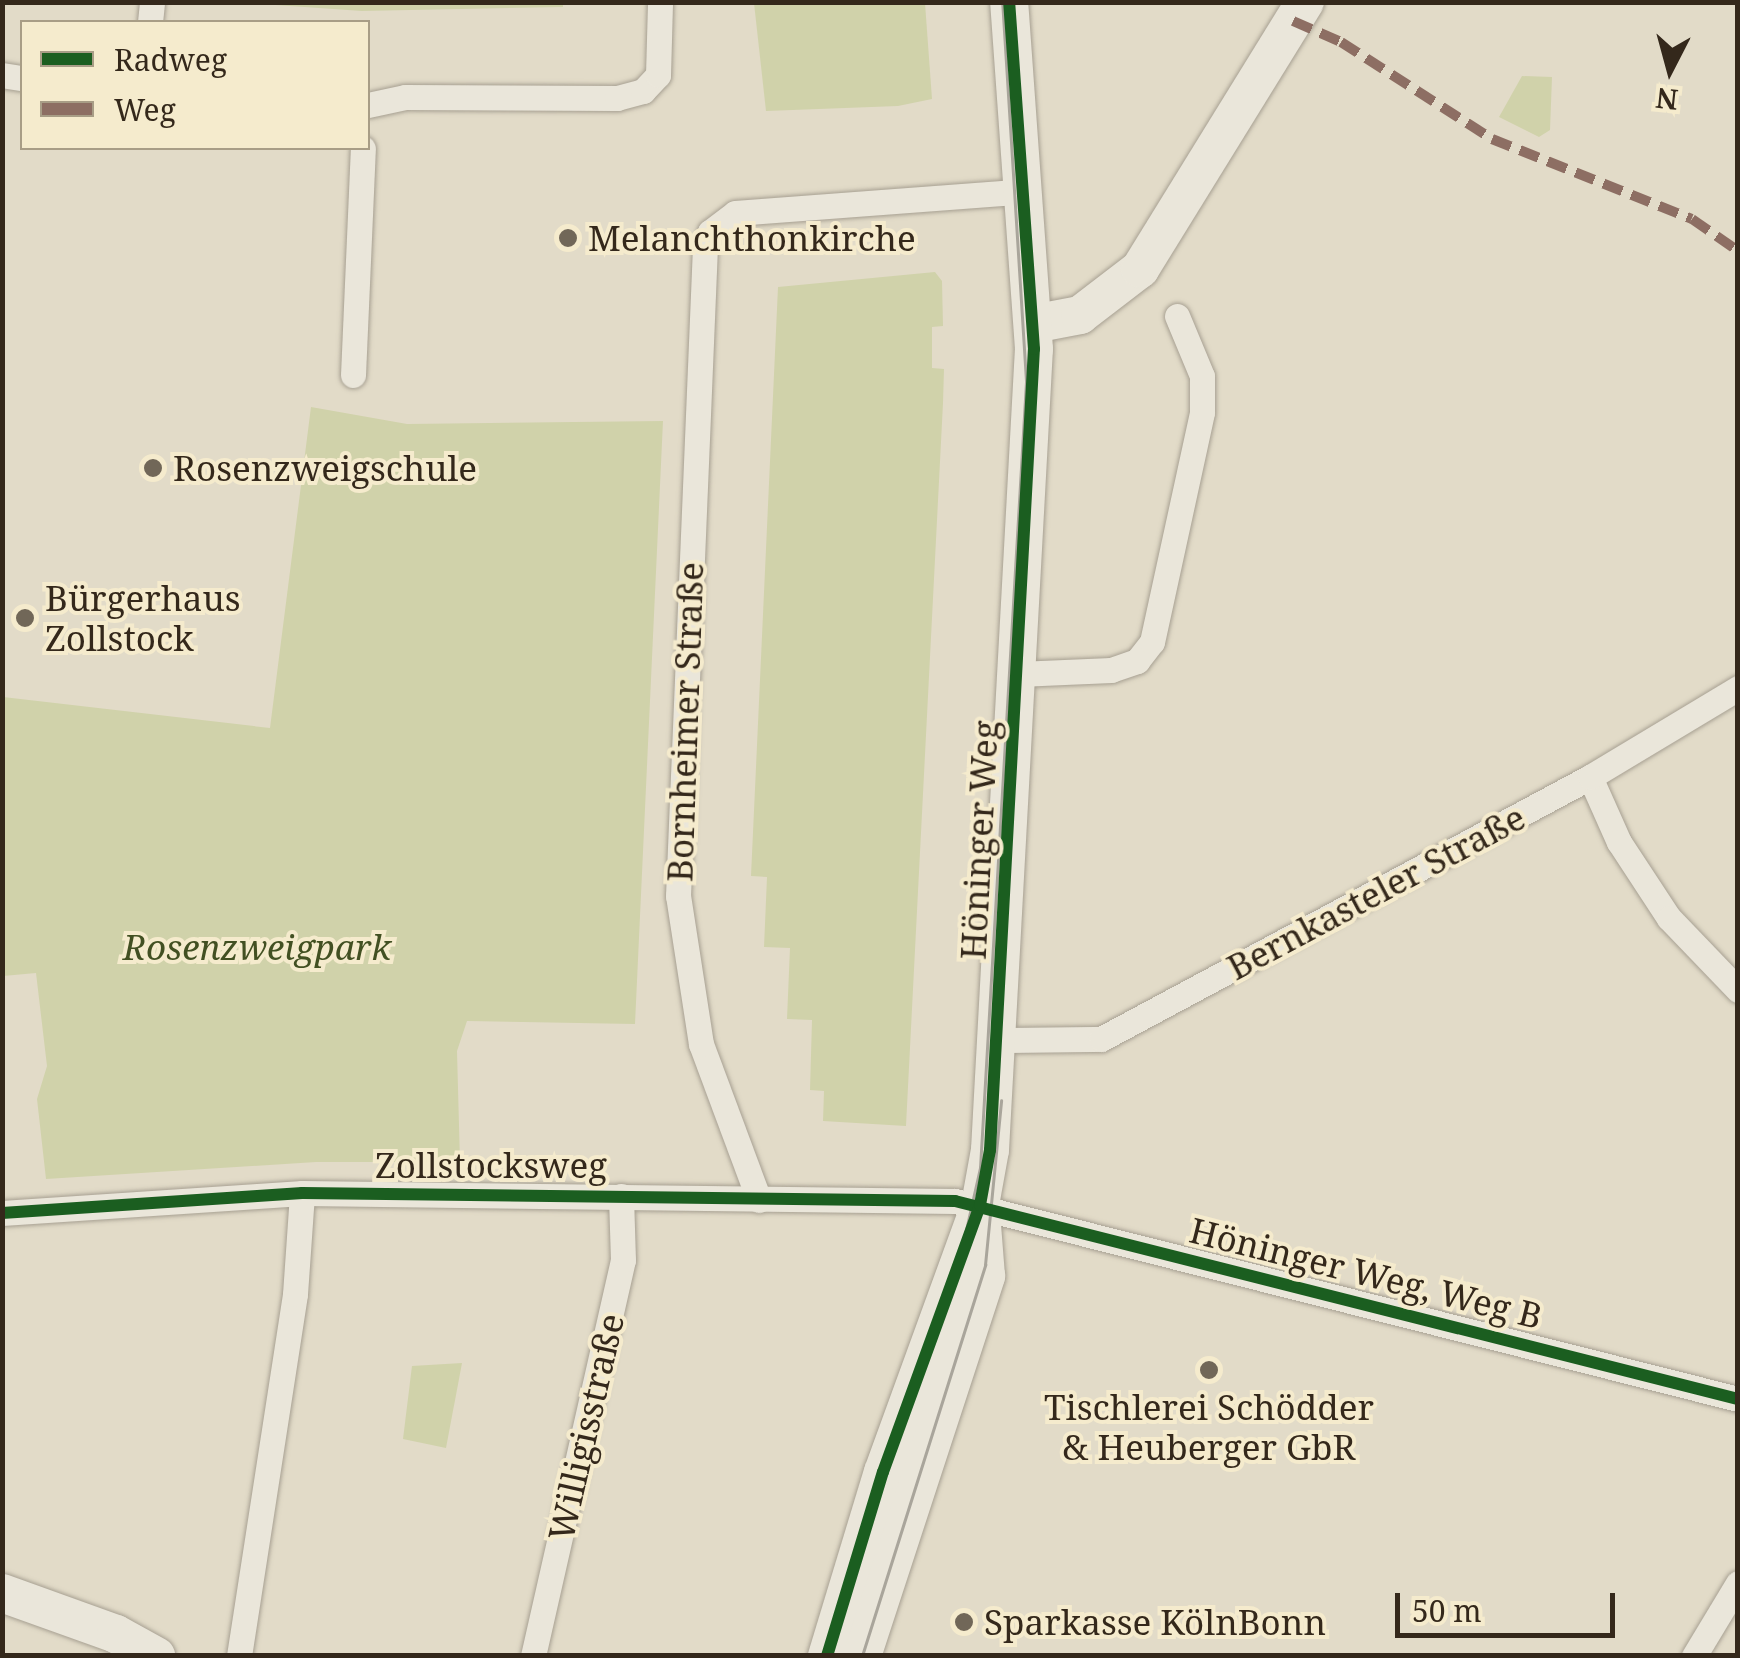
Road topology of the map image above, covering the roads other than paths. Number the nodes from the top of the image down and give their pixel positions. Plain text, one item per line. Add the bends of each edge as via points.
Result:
1 (660, 2) edge
2 (1009, 2) edge
3 (1305, 2) edge
4 (370, 106) edge
5 (363, 150) edge
6 (1025, 190) junction
7 (1177, 316) dead end
8 (1033, 324) junction
9 (352, 375) dead end
10 (1018, 674) junction
11 (1738, 688) edge
12 (1590, 777) junction
13 (1738, 990) edge
14 (998, 1040) junction
15 (302, 1193) junction
16 (621, 1196) junction
17 (759, 1200) junction
18 (980, 1206) junction
19 (2, 1213) edge
20 (1738, 1399) edge
21 (1738, 1583) edge
22 (2, 1593) edge
23 (156, 1656) edge
24 (239, 1656) edge
25 (532, 1656) edge
26 (828, 1656) edge
27 (862, 1656) edge
28 (1694, 1656) edge

1 - 4 street via 658,74 643,91 617,98 404,97
2 - 6 street, Höninger Weg
3 - 8 street via 1140,269 1080,315
5 - 9 street
6 - 8 street, Höninger Weg
6 - 17 street, Bornheimer Straße via 735,213 710,232 702,280 678,896 701,1044
7 - 10 street, Höninger Weg via 1202,376 1202,412 1152,642 1137,661 1112,670
8 - 10 street, Höninger Weg
10 - 14 street, Höninger Weg
11 - 12 street, Bernkasteler Straße
12 - 13 street via 1619,842 1669,918
12 - 14 street, Bernkasteler Straße via 1101,1039
14 - 18 street, Höninger Weg
15 - 16 street, Zollstocksweg
15 - 19 street, Zollstocksweg
15 - 24 street via 295,1294
16 - 17 street, Zollstocksweg
16 - 25 street, Willigisstraße via 623,1260
17 - 18 street, Zollstocksweg
18 - 20 street, Höninger Weg, Weg B
18 - 26 street, Höninger Weg via 883,1472
18 - 27 street, Höninger Weg via 986,1276
21 - 28 street
22 - 23 street via 116,1634

